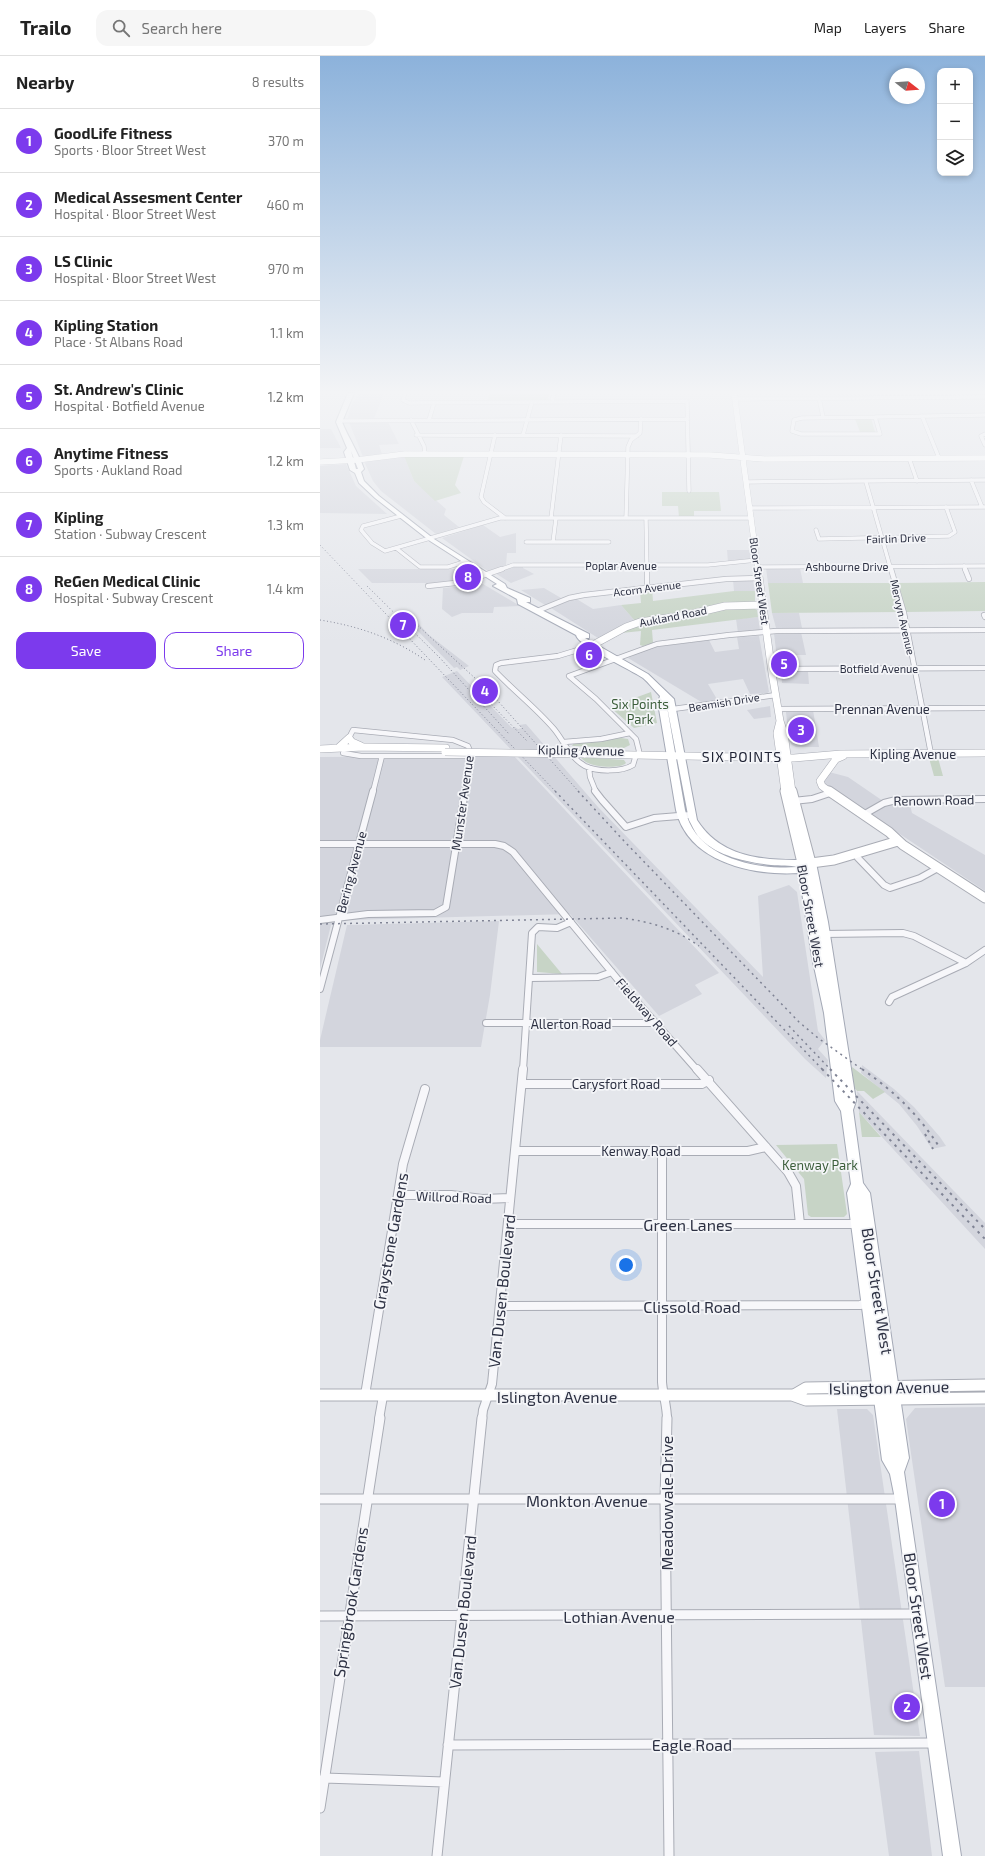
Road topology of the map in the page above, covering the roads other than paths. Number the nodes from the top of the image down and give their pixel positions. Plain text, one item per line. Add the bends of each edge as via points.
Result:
1 (360, 477) edge
2 (485, 477) edge
3 (557, 477) edge
4 (627, 477) edge
5 (689, 477) edge
6 (746, 477) edge
7 (916, 477) edge
8 (971, 480) junction
9 (985, 480) edge
10 (747, 482) junction
11 (866, 482) junction
12 (918, 482) junction
13 (689, 491) dead end
14 (873, 507) junction
15 (946, 507) junction
16 (983, 507) edge
17 (751, 508) junction
18 (401, 516) junction
19 (505, 518) junction
20 (554, 518) junction
21 (626, 518) junction
22 (646, 518) junction
23 (752, 518) junction
24 (816, 530) dead end
25 (430, 538) junction
26 (882, 538) junction
27 (526, 542) dead end
28 (553, 542) junction
29 (609, 542) dead end
30 (396, 548) junction
31 (464, 562) junction
32 (757, 563) junction
33 (646, 565) junction
34 (891, 566) junction
35 (964, 566) junction
36 (985, 566) edge
37 (484, 575) junction
38 (760, 578) junction
39 (969, 580) dead end
40 (428, 586) dead end
41 (647, 588) junction
42 (764, 605) junction
43 (539, 610) junction
44 (907, 630) junction
45 (985, 630) edge
46 (767, 632) junction
47 (595, 645) junction
48 (616, 658) junction
49 (914, 668) junction
50 (985, 668) edge
51 (772, 669) junction
52 (776, 695) junction
53 (664, 696) junction
54 (985, 708) edge
55 (673, 709) junction
56 (778, 709) junction
57 (922, 709) junction
58 (630, 733) junction
59 (350, 738) junction
60 (564, 742) junction
61 (364, 747) junction
62 (320, 750) edge
63 (445, 750) junction
64 (339, 751) junction
65 (637, 753) junction
66 (985, 753) edge
67 (320, 754) edge
68 (671, 754) junction
69 (681, 754) junction
70 (856, 754) junction
71 (931, 754) junction
72 (783, 755) junction
73 (382, 756) junction
74 (470, 756) junction
75 (589, 768) junction
76 (830, 792) junction
77 (985, 799) edge
78 (794, 801) junction
79 (687, 815) junction
80 (863, 815) junction
81 (898, 841) junction
82 (320, 844) edge
83 (359, 844) junction
84 (456, 844) junction
85 (878, 848) junction
86 (858, 858) junction
87 (807, 866) junction
88 (938, 868) junction
89 (985, 898) edge
90 (338, 917) junction
91 (320, 920) edge
92 (570, 922) junction
93 (819, 934) junction
94 (985, 950) edge
95 (966, 963) junction
96 (612, 972) junction
97 (530, 978) junction
98 (320, 989) edge
99 (889, 1002) dead end
100 (486, 1023) dead end
101 (656, 1023) junction
102 (527, 1024) junction
103 (709, 1080) junction
104 (522, 1084) junction
105 (426, 1089) dead end
106 (766, 1147) junction
107 (515, 1151) junction
108 (662, 1151) junction
109 (398, 1195) junction
110 (510, 1198) junction
111 (508, 1224) junction
112 (661, 1224) junction
113 (800, 1224) junction
114 (863, 1224) junction
115 (879, 1293) junction
116 (868, 1304) junction
117 (500, 1306) junction
118 (662, 1307) junction
119 (985, 1385) edge
120 (950, 1386) junction
121 (886, 1393) junction
122 (320, 1395) edge
123 (365, 1395) junction
124 (383, 1396) junction
125 (489, 1396) junction
126 (663, 1396) junction
127 (985, 1398) edge
128 (952, 1400) junction
129 (320, 1499) edge
130 (366, 1499) junction
131 (902, 1499) junction
132 (473, 1500) junction
133 (665, 1500) junction
134 (918, 1614) junction
135 (462, 1615) junction
136 (320, 1616) edge
137 (348, 1616) junction
138 (666, 1616) junction
139 (936, 1742) junction
140 (668, 1744) junction
141 (448, 1746) junction
142 (324, 1751) edge
143 (324, 1778) junction
144 (444, 1782) junction
145 (320, 1808) edge
146 (437, 1856) edge
147 (669, 1856) edge
148 (952, 1856) edge

1 - 18 main road via 361,482
2 - 19 street via 480,497
3 - 20 street
4 - 21 street
5 - 13 street
6 - 10 main road, Bloor Street West
7 - 12 street
8 - 9 street
8 - 12 street
8 - 16 street
10 - 11 street
10 - 17 main road, Bloor Street West
11 - 12 street
11 - 14 street, Mervyn Avenue
14 - 15 street
14 - 17 street
14 - 26 street, Mervyn Avenue
15 - 16 street
15 - 26 street, Fairlin Drive via 955,530 953,534
17 - 23 main road, Bloor Street West
18 - 25 main road
18 - 30 street via 361,528 363,535 381,551
19 - 20 street
19 - 25 street
20 - 21 street
20 - 28 street
21 - 22 street
22 - 23 street
22 - 33 street
23 - 32 main road, Bloor Street West
24 - 26 street, Fairlin Drive via 819,539
25 - 30 street
25 - 31 main road
26 - 34 street, Mervyn Avenue
27 - 28 street
28 - 29 street
30 - 31 street via 420,567 448,567
31 - 37 main road via 471,566 471,570
32 - 33 street, Poplar Avenue
32 - 34 street, Ashbourne Drive
32 - 38 main road, Bloor Street West
33 - 37 street, Poplar Avenue via 513,565
33 - 41 street
34 - 35 street, Ashbourne Drive
34 - 44 street, Mervyn Avenue
35 - 36 street, Ashbourne Drive
35 - 39 street
37 - 40 street, Poplar Avenue via 460,583
37 - 43 main road via 498,587 521,599 521,602
38 - 41 street, Acorn Avenue via 726,579
38 - 42 main road, Bloor Street West
41 - 43 street, Acorn Avenue via 574,597
42 - 46 main road, Bloor Street West
42 - 47 main road, Aukland Road via 725,606 687,616 640,622
43 - 47 main road via 580,638
44 - 45 street
44 - 46 street
44 - 49 street, Mervyn Avenue
46 - 48 street via 662,643
46 - 51 main road, Bloor Street West
47 - 48 main road via 606,655
47 - 60 street, Aukland Road via 558,656 498,664 494,667
48 - 53 main road via 653,682
48 - 58 street via 568,676 596,699
49 - 50 street, Botfield Avenue
49 - 51 street, Botfield Avenue
49 - 57 street, Mervyn Avenue
51 - 52 main road, Bloor Street West
52 - 55 street, Beamish Drive
52 - 56 main road, Bloor Street West
53 - 55 main road via 670,699
53 - 68 main road via 662,703
54 - 57 street, Prennan Avenue
55 - 69 main road
56 - 57 street, Prennan Avenue
56 - 72 main road, Bloor Street West via 784,733
57 - 71 street, Mervyn Avenue
58 - 60 street via 601,739
58 - 65 street via 637,741
59 - 61 main road via 354,744
59 - 64 main road
59 - 74 street, Munster Avenue via 353,730 453,740 468,746
60 - 75 street via 564,746
61 - 63 main road, Kipling Avenue
61 - 64 main road, Kipling Avenue
62 - 64 main road, Kipling Avenue
63 - 64 main road, Kipling Avenue
63 - 65 main road, Kipling Avenue, bridge
64 - 67 main road, Kipling Avenue
64 - 73 street, Kipling Avenue via 350,756
65 - 68 main road, Kipling Avenue
65 - 75 street via 634,765 629,768
66 - 71 main road, Kipling Avenue
68 - 69 main road, Kipling Avenue
68 - 79 main road
69 - 72 main road, Kipling Avenue
69 - 79 main road
70 - 71 main road, Kipling Avenue
70 - 72 main road, Kipling Avenue
70 - 76 main road via 836,759 822,778 821,784
72 - 78 main road, Bloor Street West
72 - 87 main road, Bloor Street West via 786,797
73 - 74 street, Kipling Avenue
73 - 83 street, Bering Avenue
74 - 84 street, Munster Avenue
75 - 79 street via 595,792 626,828 648,820
76 - 78 street via 812,799
76 - 80 main road
77 - 80 street, Renown Road via 896,800 884,803
78 - 87 main road, Bloor Street West via 807,843
79 - 87 main road via 686,827 697,841 725,859 763,869 793,871
80 - 81 main road
81 - 85 main road
81 - 88 main road
82 - 83 street, Fieldway Road
83 - 84 street, Fieldway Road
83 - 90 street, Bering Avenue
84 - 90 street, Munster Avenue via 446,907 442,911
84 - 92 street, Fieldway Road via 495,844 507,847
85 - 86 main road
85 - 87 main road
86 - 87 main road via 836,865
86 - 88 street via 890,888 920,878
87 - 93 main road, Bloor Street West
88 - 89 main road
90 - 91 street
90 - 98 street, Bering Avenue
92 - 96 street, Fieldway Road
92 - 97 street, Van Dusen Boulevard via 557,928 540,927 534,930
93 - 95 street via 903,933 914,936
93 - 114 main road, Bloor Street West via 850,1101 847,1110 857,1184 853,1193
94 - 95 street
95 - 99 street via 892,997
96 - 97 street via 598,978
96 - 101 street, Fieldway Road
97 - 102 street, Van Dusen Boulevard
100 - 102 street, Allerton Road
101 - 102 street, Allerton Road
101 - 103 street, Fieldway Road
102 - 104 street, Van Dusen Boulevard
103 - 104 street, Carysfort Road via 702,1084
103 - 106 street, Fieldway Road
104 - 107 street, Van Dusen Boulevard
105 - 109 street, Graystone Gardens via 406,1153
106 - 108 street, Kenway Road via 753,1151
106 - 113 street, Fieldway Road via 794,1182
107 - 108 street, Kenway Road
107 - 110 street, Van Dusen Boulevard
108 - 112 street, Meadowvale Drive
109 - 110 street, Willrod Road
109 - 123 street, Graystone Gardens
110 - 111 street, Van Dusen Boulevard
111 - 112 street, Green Lanes
111 - 117 street, Van Dusen Boulevard
112 - 113 street, Green Lanes
112 - 118 street, Meadowvale Drive
113 - 114 street, Green Lanes
114 - 115 main road, Bloor Street West
114 - 116 main road, Bloor Street West
115 - 116 street
115 - 121 main road, Bloor Street West
116 - 118 street, Clissold Road
116 - 121 main road, Bloor Street West
117 - 118 street, Clissold Road
117 - 125 street, Van Dusen Boulevard
118 - 126 street, Meadowvale Drive
119 - 120 main road, Islington Avenue
120 - 121 main road, Islington Avenue
120 - 128 main road
121 - 126 main road, Islington Avenue via 806,1400 794,1395
121 - 128 main road, Islington Avenue
121 - 131 main road, Bloor Street West via 889,1460 897,1472
122 - 123 main road, Islington Avenue
123 - 124 main road, Islington Avenue
124 - 125 main road, Islington Avenue
124 - 130 street, Springbrook Gardens
125 - 126 main road, Islington Avenue
125 - 132 street, Van Dusen Boulevard via 483,1410
126 - 133 street, Meadowvale Drive via 667,1406
127 - 128 main road, Islington Avenue
129 - 130 street, Monkton Avenue
130 - 132 street, Monkton Avenue
130 - 137 street, Springbrook Gardens
131 - 133 street, Monkton Avenue
131 - 134 main road, Bloor Street West
132 - 133 street, Monkton Avenue
132 - 135 street, Van Dusen Boulevard
133 - 138 street, Meadowvale Drive
134 - 138 street, Lothian Avenue
134 - 139 main road, Bloor Street West
135 - 137 street, Lothian Avenue
135 - 138 street, Lothian Avenue
135 - 141 street, Van Dusen Boulevard
136 - 137 street, Lothian Avenue
137 - 142 street, Springbrook Gardens
138 - 140 street, Meadowvale Drive
139 - 140 street, Eagle Road
139 - 148 main road, Bloor Street West
140 - 141 street, Eagle Road
140 - 147 street, Meadowvale Drive
141 - 144 street, Van Dusen Boulevard
142 - 143 street, Springbrook Gardens
143 - 144 street
143 - 145 street, Springbrook Gardens
144 - 146 street, Van Dusen Boulevard

